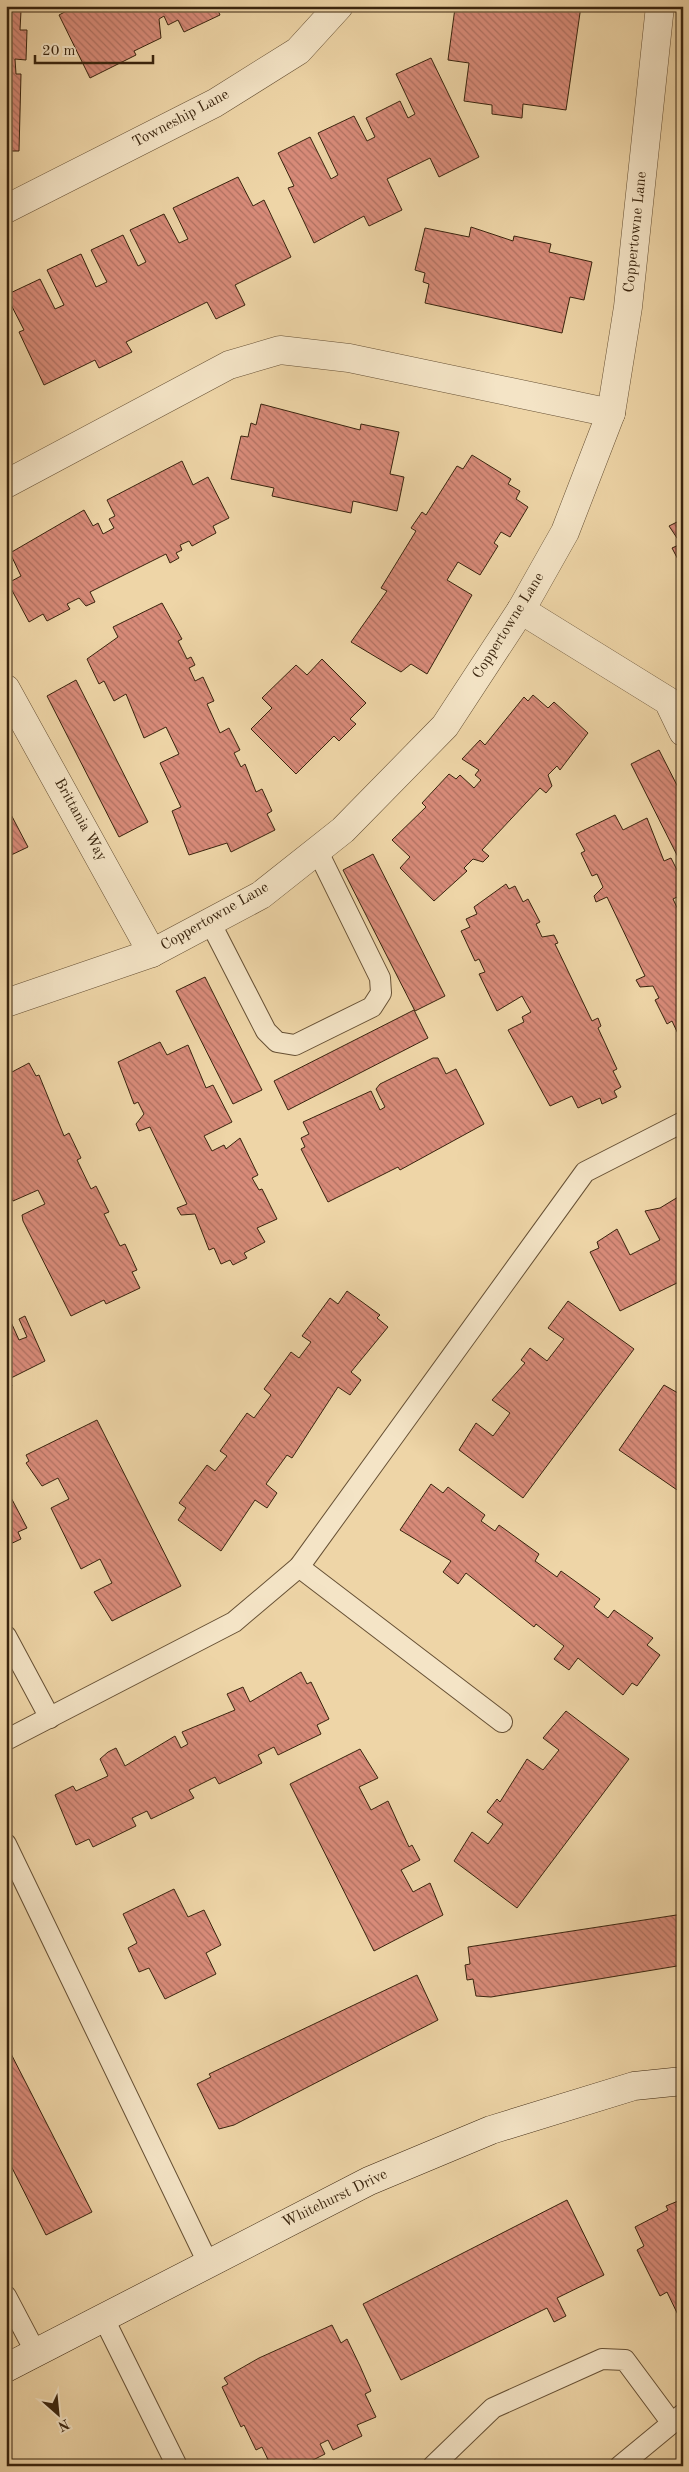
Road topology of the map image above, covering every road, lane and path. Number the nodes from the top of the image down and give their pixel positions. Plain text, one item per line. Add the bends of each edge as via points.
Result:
1 (339, 6) edge
2 (660, 6) edge
3 (6, 209) edge
4 (610, 413) junction
5 (6, 484) edge
6 (521, 610) junction
7 (6, 689) edge
8 (675, 697) edge
9 (683, 732) edge
10 (318, 850) junction
11 (210, 922) junction
12 (152, 953) junction
13 (6, 1003) edge
14 (683, 1122) edge
15 (300, 1567) junction
16 (6, 1636) edge
17 (50, 1718) junction
18 (502, 1722) dead end
19 (6, 1740) edge
20 (6, 1844) edge
21 (683, 2081) edge
22 (208, 2262) junction
23 (6, 2296) edge
24 (103, 2317) junction
25 (36, 2352) junction
26 (6, 2368) edge
27 (677, 2418) edge
28 (177, 2466) edge
29 (433, 2466) edge
30 (620, 2466) edge

1 - 3 street, Towneship Lane via 298,51 215,103
2 - 4 street, Coppertowne Lane via 628,307
4 - 5 street via 349,358 280,350 229,365
4 - 6 street, Coppertowne Lane via 564,532
6 - 8 street
6 - 10 street, Coppertowne Lane via 445,726 343,830
7 - 12 street, Brittania Way
8 - 9 street
10 - 11 street, Coppertowne Lane via 260,895
10 - 11 lane via 380,978 381,993 372,1007 295,1045 277,1042 266,1032
11 - 12 street, Coppertowne Lane
12 - 13 street, Coppertowne Lane
14 - 15 lane via 585,1172
15 - 17 lane via 234,1622
15 - 18 lane
16 - 17 lane
17 - 19 lane
20 - 22 lane
21 - 22 street, Whitehurst Drive via 634,2086 491,2130 369,2181
22 - 24 street, Whitehurst Drive
23 - 25 lane
24 - 25 street, Whitehurst Drive
24 - 28 lane
25 - 26 street, Whitehurst Drive
27 - 29 lane via 625,2360 602,2359 493,2408
27 - 30 lane

